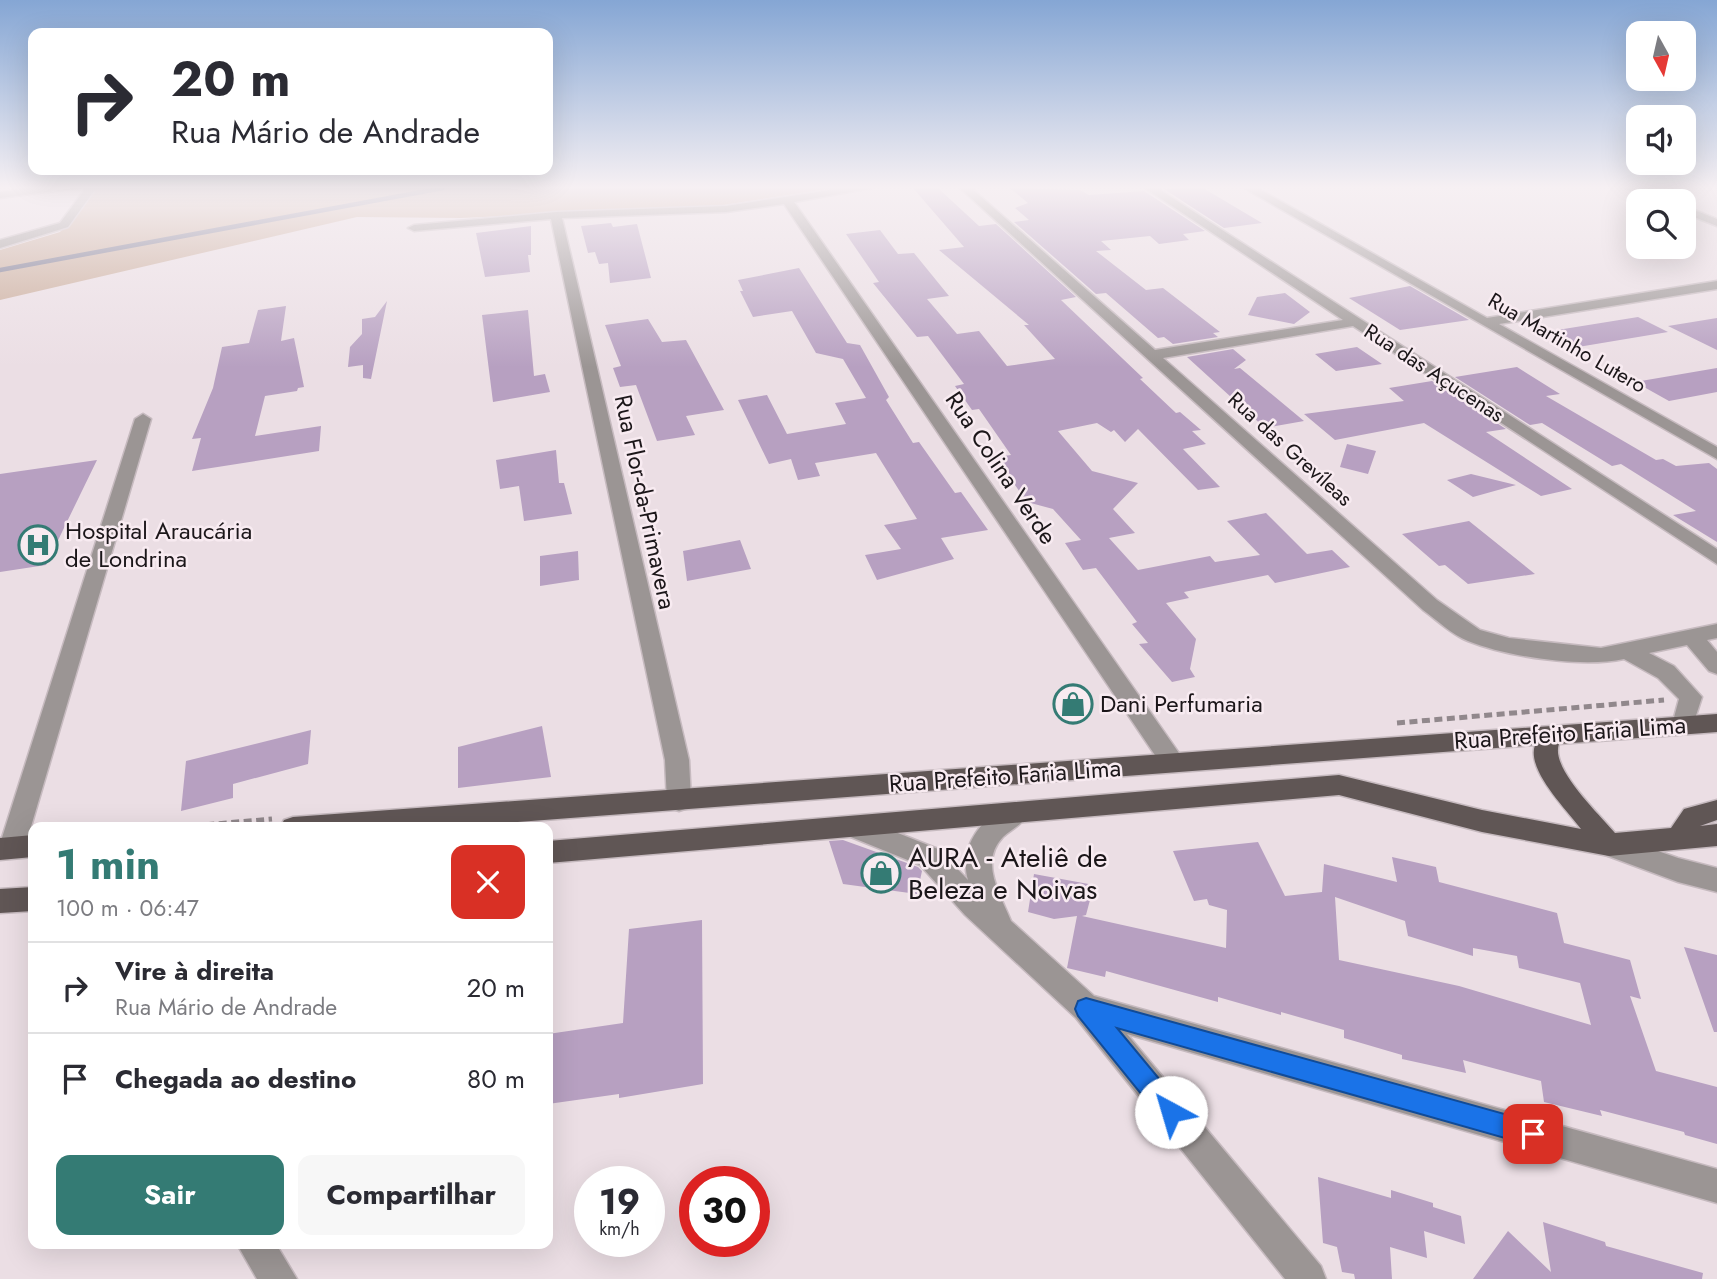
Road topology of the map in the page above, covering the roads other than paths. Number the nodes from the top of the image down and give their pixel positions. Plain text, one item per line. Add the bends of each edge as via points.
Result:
1 (563, 248) edge
2 (820, 248) edge
3 (1032, 248) edge
4 (1241, 248) edge
5 (1356, 248) edge
6 (1717, 285) edge
7 (1487, 321) junction
8 (1355, 322) junction
9 (1152, 355) junction
10 (143, 419) dead end
11 (1717, 454) edge
12 (1717, 558) edge
13 (1717, 631) edge
14 (1692, 637) junction
15 (1627, 651) junction
16 (1717, 666) edge
17 (1717, 723) edge
18 (1683, 725) junction
19 (1551, 733) junction
20 (1173, 763) junction
21 (679, 801) junction
22 (1717, 810) edge
23 (1015, 814) junction
24 (379, 822) edge
25 (855, 827) junction
26 (1717, 835) edge
27 (1677, 840) junction
28 (1609, 845) junction
29 (15, 847) edge
30 (553, 852) edge
31 (1717, 880) edge
32 (28, 898) edge
33 (0, 901) edge
34 (1000, 928) junction
35 (1086, 1009) junction
36 (1717, 1186) edge
37 (258, 1249) edge
38 (279, 1279) edge
39 (1308, 1279) edge

1 - 21 street, Rua Flor-da-Primavera via 677,760
2 - 20 street, Rua Colina Verde
3 - 9 street, Rua das Grevíleas
4 - 8 street, Rua das Açucenas
5 - 7 street, Rua Martinho Lutero
6 - 7 street
7 - 11 street, Rua Martinho Lutero
8 - 9 street
8 - 12 street, Rua das Açucenas
9 - 15 street, Rua das Grevíleas via 1430,605 1473,635 1509,645 1601,656
10 - 29 street
13 - 14 street
14 - 15 street, Rua das Grevíleas
14 - 16 street
15 - 18 street via 1666,672 1691,697
17 - 18 main road, Rua Prefeito Faria Lima
18 - 19 main road, Rua Prefeito Faria Lima
19 - 20 main road, Rua Prefeito Faria Lima
19 - 28 main road via 1544,752 1549,770
20 - 21 main road, Rua Prefeito Faria Lima
21 - 24 main road, Rua Prefeito Faria Lima
22 - 27 main road via 1693,816
23 - 25 main road, Rua Prefeito Faria Lima
23 - 28 main road, Rua Prefeito Faria Lima via 1339,785 1482,821
23 - 34 street via 991,828 978,849 979,873
25 - 30 main road, Rua Prefeito Faria Lima
25 - 34 street via 929,857
26 - 27 main road, Rua Prefeito Faria Lima
27 - 28 main road, Rua Prefeito Faria Lima
28 - 31 street
32 - 33 main road
34 - 35 street
35 - 36 street
35 - 39 street
37 - 38 street

